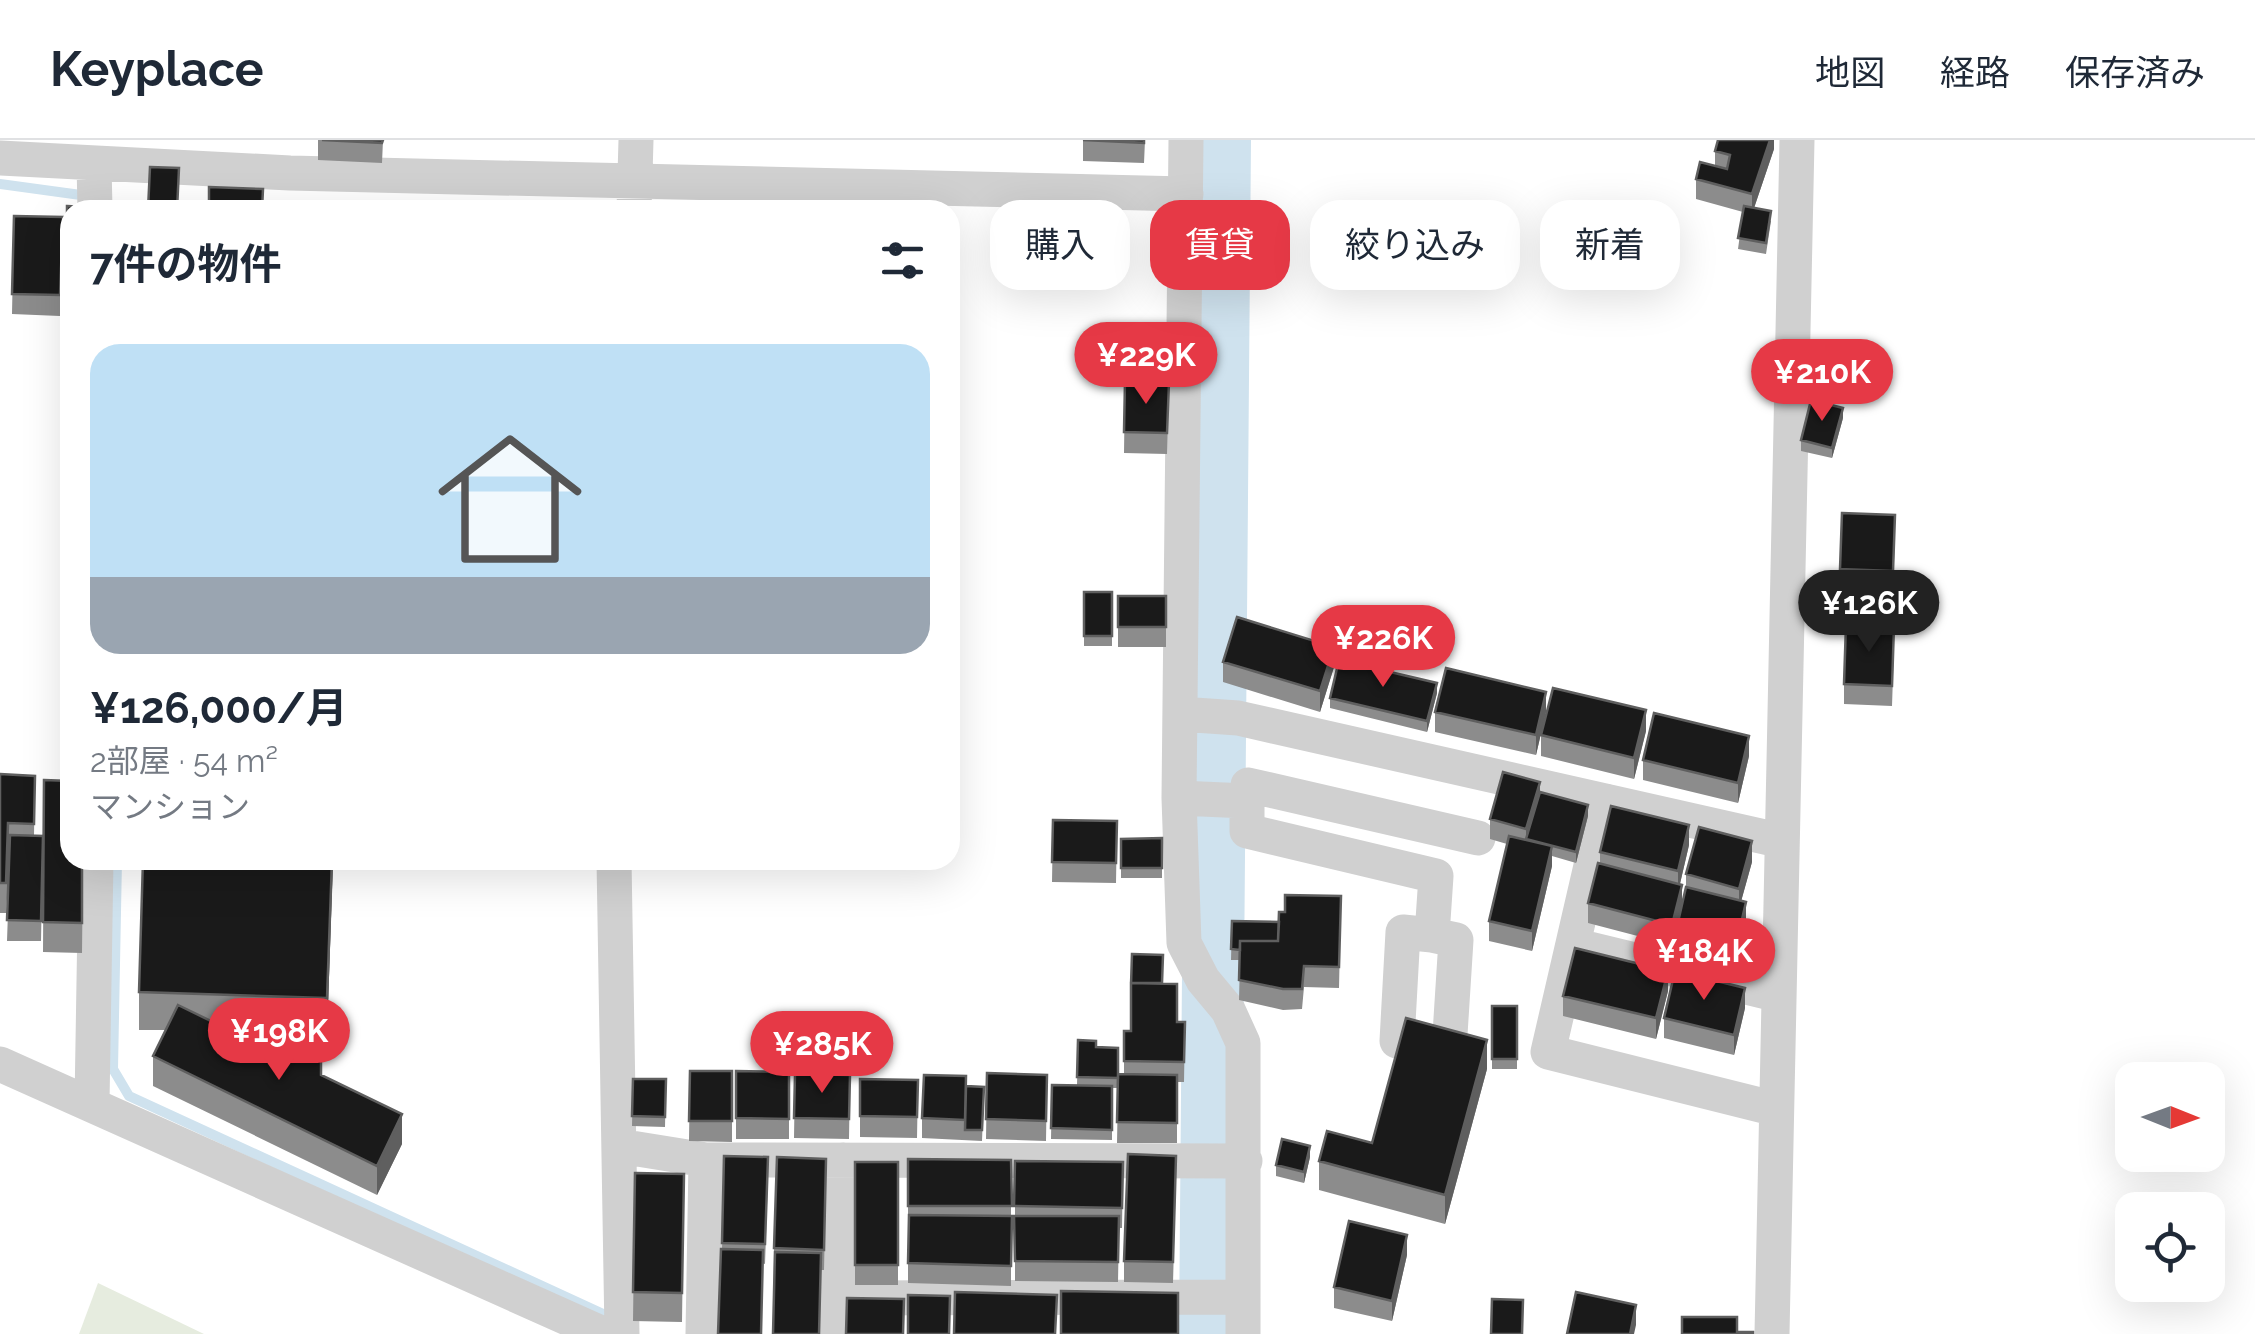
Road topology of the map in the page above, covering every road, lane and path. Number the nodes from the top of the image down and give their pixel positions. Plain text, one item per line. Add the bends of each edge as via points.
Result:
1 (636, 140) edge
2 (1186, 140) edge
3 (1797, 140) edge
4 (0, 158) edge
5 (94, 162) junction
6 (1186, 194) junction
7 (635, 195) edge
8 (95, 200) edge
9 (1180, 714) junction
10 (1179, 798) junction
11 (1247, 801) junction
12 (1606, 801) junction
13 (1478, 838) dead end
14 (1782, 841) junction
15 (96, 870) edge
16 (614, 870) edge
17 (1432, 935) junction
18 (1572, 945) junction
19 (1779, 995) junction
20 (1397, 1042) edge
21 (1449, 1050) edge
22 (0, 1064) edge
23 (92, 1103) junction
24 (1776, 1109) junction
25 (619, 1146) junction
26 (706, 1160) junction
27 (843, 1160) junction
28 (1245, 1161) junction
29 (1243, 1297) junction
30 (837, 1298) junction
31 (602, 1334) edge
32 (622, 1334) edge
33 (703, 1334) edge
34 (835, 1334) edge
35 (1243, 1334) edge
36 (1772, 1334) edge

1 - 7 street
2 - 6 street
3 - 14 street
4 - 5 street
5 - 7 street
5 - 8 street
6 - 7 street
6 - 9 street
9 - 10 street
9 - 12 street via 1238,718
10 - 11 street
10 - 28 street via 1184,943 1243,1043
11 - 13 street via 1248,785
11 - 17 street via 1247,831 1436,876
12 - 14 street
12 - 18 street
14 - 19 street
15 - 23 street
16 - 25 street
17 - 20 street via 1404,932
17 - 21 street via 1456,940
18 - 19 street
18 - 24 street via 1548,1052
19 - 24 street
22 - 23 street
23 - 31 street
24 - 36 street
25 - 26 street
25 - 32 street
26 - 27 street
26 - 33 street
27 - 28 street
27 - 30 street
28 - 29 street
29 - 30 street
29 - 35 street
30 - 34 street

